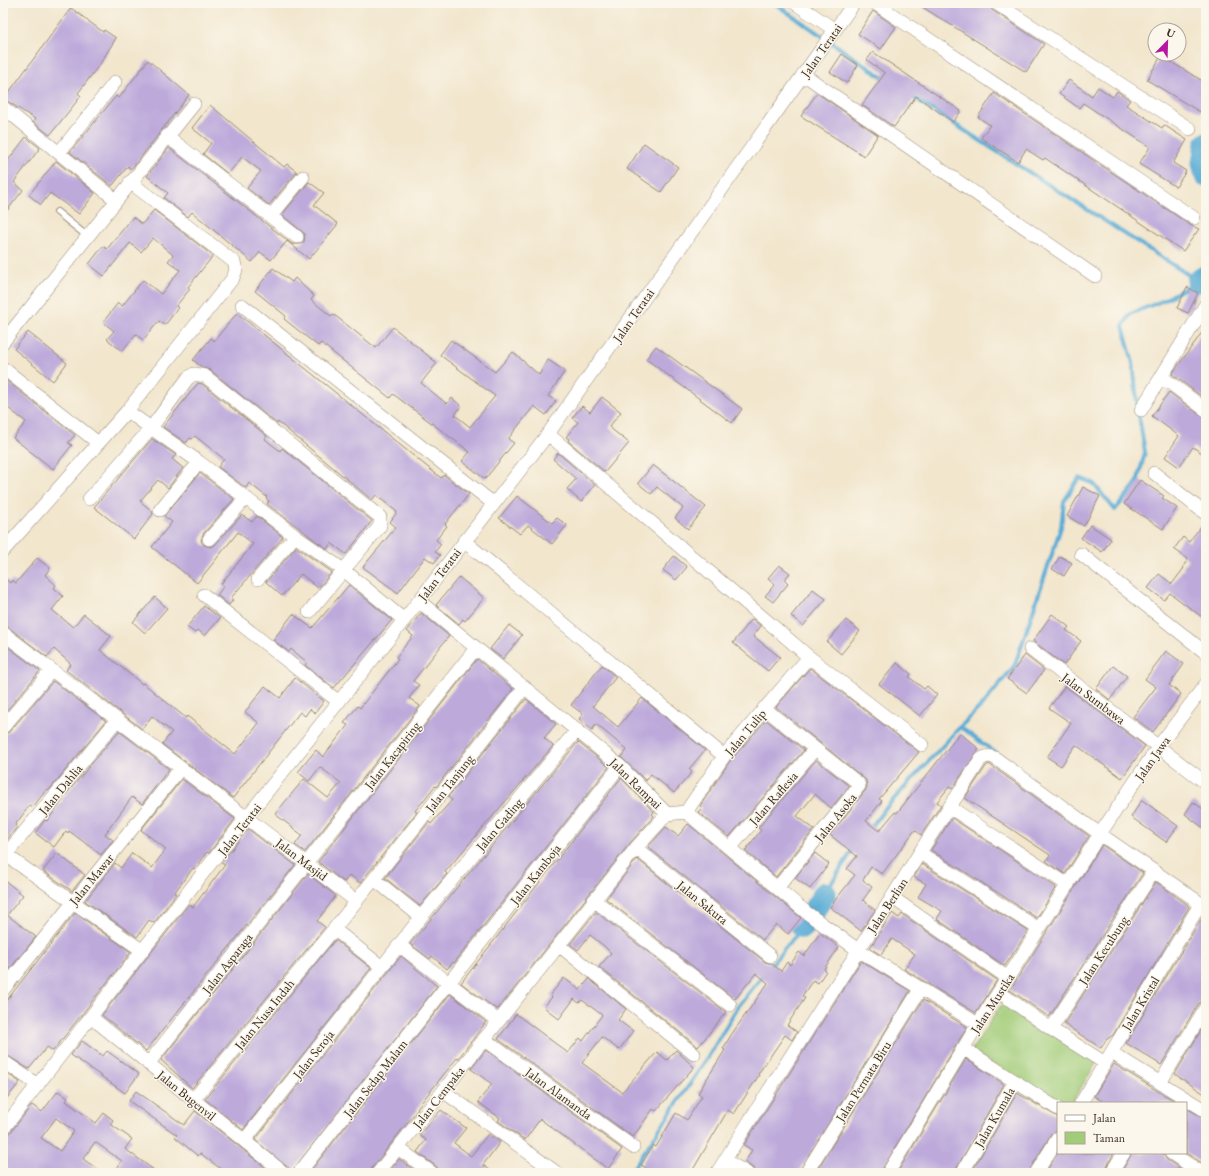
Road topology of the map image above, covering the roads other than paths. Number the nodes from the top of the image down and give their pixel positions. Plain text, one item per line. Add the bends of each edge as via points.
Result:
1 (795, 3) edge
2 (854, 3) edge
3 (875, 3) edge
4 (996, 3) edge
5 (833, 33) junction
6 (804, 74) junction
7 (115, 82) dead end
8 (194, 104) dead end
9 (3, 107) edge
10 (1190, 129) dead end
11 (167, 136) junction
12 (59, 153) junction
13 (303, 177) dead end
14 (130, 182) junction
15 (116, 200) junction
16 (57, 212) dead end
17 (271, 216) junction
18 (1194, 218) dead end
19 (87, 236) junction
20 (297, 237) dead end
21 (1095, 276) dead end
22 (242, 305) dead end
23 (1205, 307) edge
24 (3, 342) edge
25 (3, 368) edge
26 (1162, 376) junction
27 (1141, 410) dead end
28 (1206, 410) edge
29 (140, 421) junction
30 (548, 434) junction
31 (97, 442) junction
32 (198, 462) junction
33 (1154, 473) dead end
34 (246, 498) junction
35 (89, 499) dead end
36 (494, 504) junction
37 (160, 510) dead end
38 (1206, 514) edge
39 (295, 536) junction
40 (209, 539) dead end
41 (464, 541) junction
42 (3, 551) edge
43 (1081, 554) dead end
44 (345, 571) junction
45 (258, 579) dead end
46 (204, 595) dead end
47 (419, 601) junction
48 (310, 612) dead end
49 (404, 620) junction
50 (3, 633) edge
51 (476, 648) junction
52 (1030, 649) dead end
53 (1206, 653) edge
54 (809, 657) junction
55 (51, 671) junction
56 (1206, 684) edge
57 (525, 687) junction
58 (339, 702) junction
59 (764, 708) junction
60 (117, 720) junction
61 (3, 727) edge
62 (577, 730) junction
63 (922, 745) dead end
64 (1158, 747) junction
65 (815, 749) junction
66 (724, 756) junction
67 (620, 766) junction
68 (180, 768) junction
69 (1206, 783) edge
70 (950, 808) junction
71 (686, 812) junction
72 (667, 814) junction
73 (246, 818) junction
74 (1103, 831) junction
75 (636, 848) junction
76 (730, 848) junction
77 (920, 853) junction
78 (4, 855) edge
79 (307, 862) junction
80 (1154, 871) junction
81 (374, 879) junction
82 (1068, 884) junction
83 (778, 887) junction
84 (893, 898) junction
85 (594, 900) junction
86 (356, 901) junction
87 (73, 902) junction
88 (1204, 905) edge
89 (421, 917) junction
90 (334, 928) junction
91 (1039, 929) junction
92 (399, 945) junction
93 (560, 946) junction
94 (858, 950) junction
95 (142, 951) junction
96 (770, 956) dead end
97 (382, 967) junction
98 (1008, 978) junction
99 (450, 982) junction
100 (921, 988) junction
101 (3, 990) edge
102 (999, 992) junction
103 (730, 1006) dead end
104 (1206, 1007) edge
105 (90, 1017) junction
106 (498, 1021) junction
107 (978, 1024) junction
108 (1051, 1029) junction
109 (484, 1039) junction
110 (963, 1048) junction
111 (694, 1054) dead end
112 (1109, 1058) junction
113 (3, 1061) edge
114 (148, 1064) junction
115 (1015, 1081) junction
116 (1160, 1083) junction
117 (38, 1085) junction
118 (443, 1091) junction
119 (193, 1100) junction
120 (1087, 1101) edge
121 (1057, 1108) edge
122 (1206, 1109) edge
123 (3, 1130) edge
124 (1057, 1140) edge
125 (244, 1141) junction
126 (398, 1148) junction
127 (633, 1148) dead end
128 (1123, 1154) edge
129 (1173, 1154) edge
130 (725, 1160) junction
131 (284, 1173) edge
132 (299, 1173) edge
133 (378, 1173) edge
134 (432, 1173) edge
135 (557, 1173) edge
136 (717, 1173) edge
137 (747, 1173) edge
138 (806, 1173) edge
139 (888, 1173) edge
140 (962, 1173) edge
141 (1036, 1173) edge
142 (1111, 1173) edge
143 (1205, 1173) edge

1 - 5 street
2 - 5 street, Jalan Teratai
3 - 18 street
4 - 10 street
5 - 6 street, Jalan Teratai
6 - 21 street
6 - 30 street, Jalan Teratai
7 - 12 street
8 - 11 street
9 - 12 street
11 - 14 street
11 - 17 street
12 - 15 street
13 - 17 street
14 - 15 street
14 - 29 street via 234,262 236,270
15 - 19 street
16 - 19 lane
17 - 20 street
19 - 24 street
22 - 36 street
23 - 26 street
25 - 31 street
26 - 27 street
26 - 28 street
29 - 31 street
29 - 32 street
29 - 35 street
29 - 44 street via 188,378 194,374 205,376 380,517 380,526
30 - 36 street, Jalan Teratai
30 - 54 street
31 - 42 street
32 - 34 street
32 - 37 street
33 - 38 street
34 - 39 street
34 - 40 street
36 - 41 street, Jalan Teratai
39 - 44 street
39 - 45 street
41 - 47 street, Jalan Teratai
41 - 66 street
43 - 53 street
44 - 48 street
44 - 49 street
46 - 58 street
47 - 49 street, Jalan Teratai
47 - 51 street, Jalan Rampai
49 - 58 street, Jalan Teratai
50 - 55 street, Jalan Masjid
51 - 57 street, Jalan Rampai
51 - 79 street, Jalan Kacapiring
52 - 64 street, Jalan Sumbawa
54 - 59 street, Jalan Tulip
54 - 63 street
55 - 60 street, Jalan Masjid
55 - 61 street
56 - 64 street, Jalan Jawa
57 - 62 street, Jalan Rampai
57 - 81 street, Jalan Tanjung
58 - 73 street, Jalan Teratai
59 - 65 street, Jalan Asoka
59 - 66 street, Jalan Tulip
60 - 68 street, Jalan Masjid
60 - 78 street, Jalan Dahlia
62 - 67 street, Jalan Rampai
62 - 89 street, Jalan Gading
64 - 69 street, Jalan Sumbawa
64 - 74 street, Jalan Jawa
65 - 76 street, Jalan Raflesia
65 - 83 street, Jalan Asoka via 859,786
66 - 71 street, Jalan Tulip
67 - 72 street, Jalan Rampai
67 - 99 street, Jalan Kamboja
68 - 73 street, Jalan Masjid
68 - 87 street, Jalan Mawar
70 - 74 street, Jalan Berlian via 980,760 990,756
70 - 77 street, Jalan Berlian
70 - 82 street
71 - 72 street, Jalan Rampai
71 - 76 street
72 - 75 street
73 - 79 street, Jalan Masjid
73 - 95 street, Jalan Teratai
74 - 80 street
74 - 82 street, Jalan Mustika
75 - 85 street
75 - 96 street, Jalan Sakura
76 - 83 street
77 - 84 street, Jalan Berlian
77 - 91 street
78 - 87 street
79 - 86 street, Jalan Masjid
79 - 114 street, Jalan Asparaga
80 - 88 street
80 - 108 street, Jalan Kecubung
81 - 86 street, Jalan Tanjung
81 - 89 street
82 - 91 street, Jalan Mustika
83 - 94 street via 807,913
84 - 94 street, Jalan Berlian
84 - 98 street
85 - 93 street
85 - 103 street
86 - 90 street, Jalan Nusa Indah
87 - 95 street
87 - 101 street, Jalan Mawar
88 - 112 street, Jalan Kristal via 1131,1017
89 - 92 street, Jalan Gading
90 - 97 street
90 - 119 street, Jalan Nusa Indah
91 - 98 street, Jalan Mustika
92 - 97 street, Jalan Seroja
92 - 99 street
93 - 106 street
93 - 111 street
94 - 100 street
94 - 130 street, Jalan Berlian
95 - 105 street, Jalan Teratai
97 - 125 street, Jalan Seroja
98 - 102 street, Jalan Mustika
99 - 106 street
99 - 132 street, Jalan Sedap Malam
100 - 107 street
100 - 138 street, Jalan Permata Biru
102 - 107 street, Jalan Mustika
102 - 108 street
104 - 116 street
105 - 114 street, Jalan Bugenvil
105 - 117 street, Jalan Teratai
106 - 109 street, Jalan Cempaka
107 - 110 street, Jalan Mustika
108 - 112 street
109 - 118 street, Jalan Cempaka
109 - 127 street, Jalan Alamanda
110 - 115 street
110 - 139 street, Jalan Mustika
112 - 116 street
112 - 120 street, Jalan Kristal
113 - 117 street
114 - 119 street, Jalan Bugenvil
115 - 121 street
115 - 140 street, Jalan Kumala
116 - 122 street
117 - 123 street, Jalan Teratai
118 - 126 street, Jalan Cempaka
118 - 135 street
119 - 125 street, Jalan Bugenvil
124 - 141 street
125 - 131 street, Jalan Bugenvil
126 - 133 street, Jalan Cempaka
126 - 134 street
128 - 142 street
129 - 143 street
130 - 136 street, Jalan Berlian
130 - 137 street

